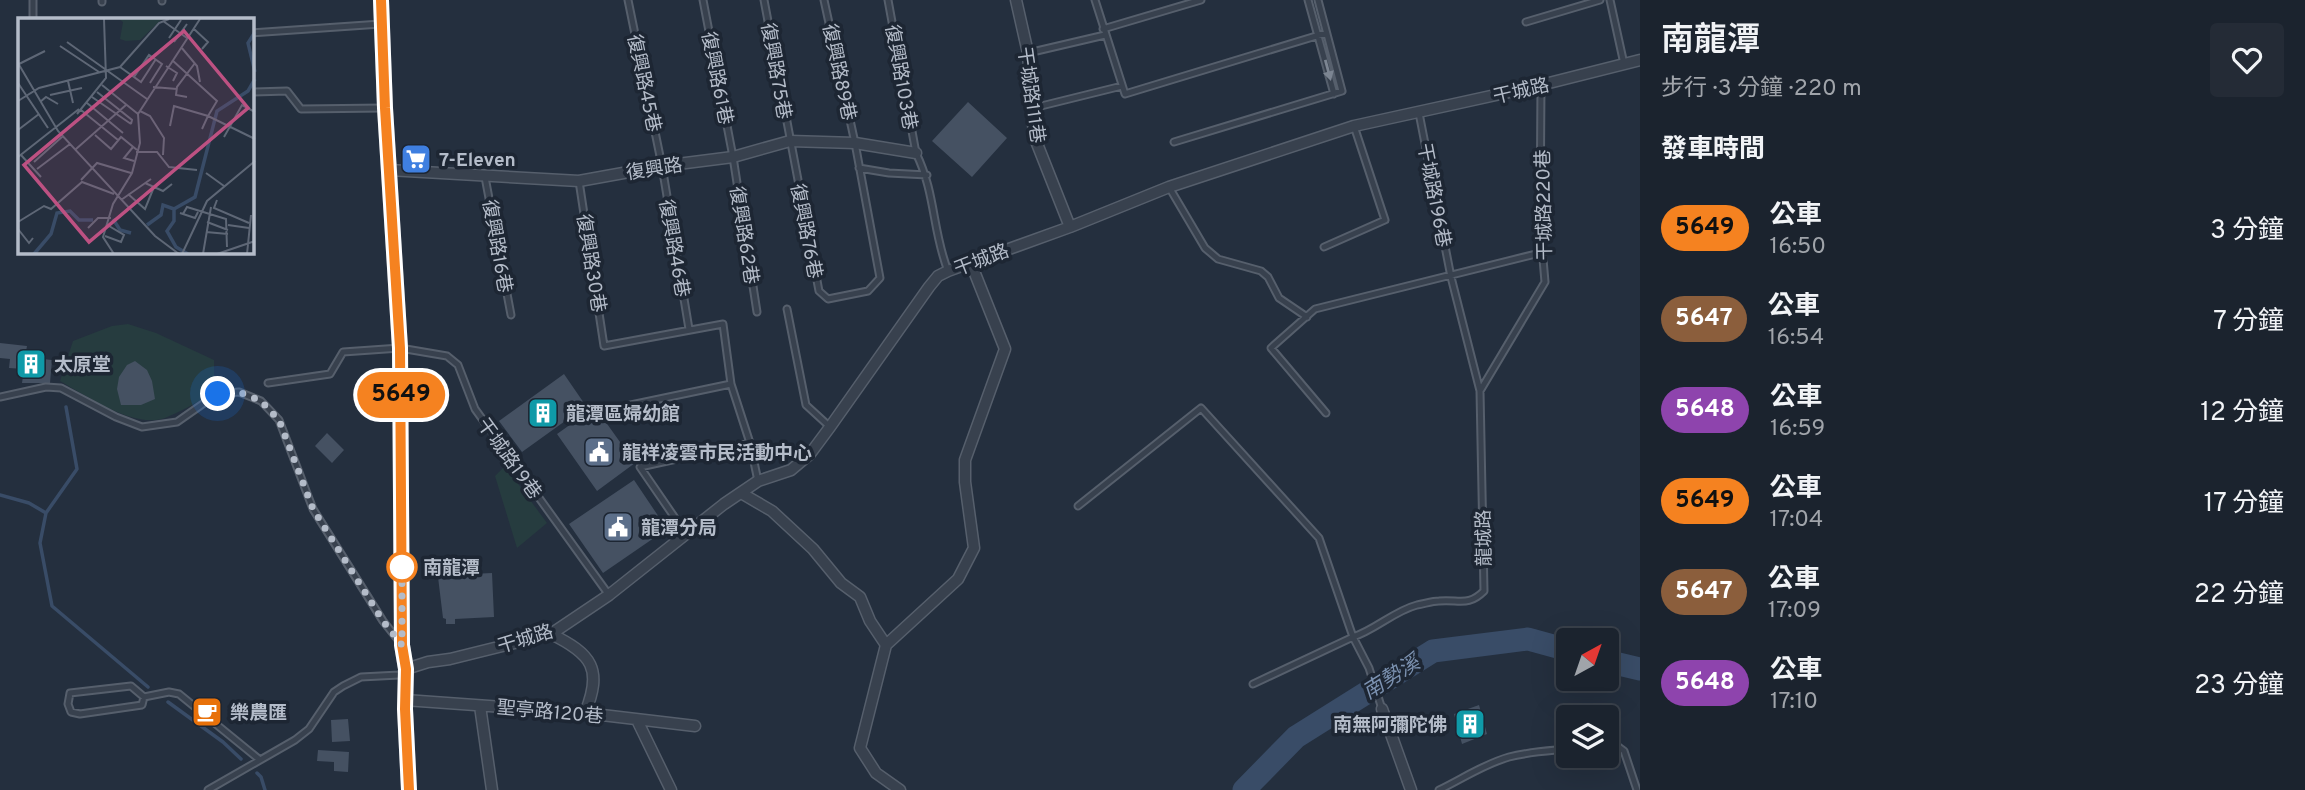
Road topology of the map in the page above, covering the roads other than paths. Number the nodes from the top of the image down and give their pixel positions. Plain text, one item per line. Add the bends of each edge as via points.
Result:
1 (33, 0) edge
2 (381, 0) edge
3 (628, 0) edge
4 (703, 0) edge
5 (764, 0) edge
6 (824, 0) edge
7 (888, 0) edge
8 (1017, 0) edge
9 (1095, 0) edge
10 (1201, 0) edge
11 (1308, 0) edge
12 (1318, 0) edge
13 (1600, 0) edge
14 (1610, 0) edge
15 (33, 18) edge
16 (1526, 22) dead end
17 (381, 24) junction
18 (1104, 32) junction
19 (254, 33) edge
20 (1326, 33) junction
21 (1318, 35) junction
22 (1028, 53) junction
23 (1640, 60) edge
24 (1625, 64) junction
25 (1541, 85) junction
26 (1122, 86) junction
27 (254, 92) edge
28 (1334, 94) junction
29 (1033, 107) junction
30 (385, 108) junction
31 (1419, 113) junction
32 (1354, 126) junction
33 (790, 141) junction
34 (1174, 142) dead end
35 (855, 143) junction
36 (916, 153) junction
37 (733, 157) junction
38 (662, 166) junction
39 (859, 168) junction
40 (389, 170) junction
41 (927, 175) junction
42 (485, 177) junction
43 (579, 181) junction
44 (1169, 187) junction
45 (1070, 227) junction
46 (1324, 247) dead end
47 (1544, 252) junction
48 (971, 261) junction
49 (948, 271) junction
50 (1451, 276) junction
51 (847, 296) joint
52 (788, 309) dead end
53 (757, 313) dead end
54 (510, 315) dead end
55 (1307, 317) junction
56 (689, 329) junction
57 (400, 348) junction
58 (268, 383) dead end
59 (732, 384) junction
60 (1480, 391) junction
61 (0, 397) edge
62 (602, 411) dead end
63 (1326, 413) dead end
64 (830, 427) junction
65 (750, 443) junction
66 (758, 481) junction
67 (741, 493) junction
68 (1078, 506) dead end
69 (686, 534) junction
70 (609, 595) junction
71 (551, 634) junction
72 (1353, 637) junction
73 (402, 645) junction
74 (886, 645) junction
75 (406, 669) junction
76 (1253, 684) dead end
77 (144, 697) junction
78 (405, 700) junction
79 (480, 706) junction
80 (1382, 709) joint
81 (585, 713) junction
82 (637, 720) junction
83 (695, 726) dead end
84 (1619, 747) edge
85 (1556, 750) edge
86 (260, 760) junction
87 (208, 790) edge
88 (409, 790) edge
89 (492, 790) edge
90 (671, 790) edge
91 (900, 790) edge
92 (1410, 790) edge
93 (1440, 790) edge
94 (1637, 790) edge

1 - 15 lane
2 - 17 street
3 - 38 lane, 復興路45巷
4 - 37 lane, 復興路61巷
5 - 33 lane, 復興路75巷
6 - 35 lane, 復興路89巷
7 - 36 lane, 復興路103巷
8 - 22 street, 干城路111巷
9 - 18 lane
10 - 18 lane
11 - 21 lane
12 - 20 lane
13 - 16 lane
14 - 24 lane
17 - 19 lane
17 - 30 street
18 - 22 lane
18 - 26 lane
20 - 21 lane
20 - 28 lane via 1342,91
21 - 26 lane via 1125,94
21 -> 28 lane
22 - 29 street, 干城路111巷
23 - 24 street, 干城路
24 - 25 street, 干城路
25 - 31 street, 干城路
25 - 47 lane, 干城路220巷
26 - 29 lane
27 - 30 lane via 286,91 302,109
28 - 34 lane
29 - 45 street, 干城路111巷 via 1034,136
30 - 40 street
31 - 32 street, 干城路
31 - 50 lane, 干城路196巷
32 - 44 street, 干城路
32 - 46 lane via 1385,220
33 - 35 street, 復興路
33 - 37 street, 復興路
33 - 51 lane, 復興路76巷 via 819,291 828,299
35 - 36 street, 復興路
35 - 39 lane, 復興路89巷
36 - 41 lane, 復興路103巷
37 - 38 street, 復興路
37 - 53 lane, 復興路62巷
38 - 43 street, 復興路
38 - 56 lane, 復興路46巷
39 - 41 lane
39 - 51 lane, 復興路89巷 via 880,278 868,292
40 - 42 street, 復興路
40 - 57 street
41 - 49 lane, 復興路103巷 via 940,251
42 - 43 street, 復興路
42 - 54 lane, 復興路16巷
43 - 56 lane, 復興路30巷 via 604,346
44 - 45 street, 干城路
44 - 55 lane via 1205,248 1218,259 1261,271 1279,298
45 - 48 street, 干城路
47 - 50 lane
47 - 60 lane, 干城路220巷 via 1545,282
48 - 49 street, 干城路
48 - 74 street via 1005,349 965,460 974,548 958,579
49 - 64 street, 干城路 via 929,287
50 - 55 lane via 1315,309
50 - 60 lane, 干城路196巷
52 - 64 lane via 806,405
55 - 63 lane via 1271,348
56 - 59 lane via 723,324
57 - 58 lane, 干城路19巷 via 343,352 330,374
57 - 70 lane, 干城路19巷 via 447,356 458,365 475,409
57 - 73 street
59 - 62 lane
59 - 65 lane
60 - 72 lane, 龍城路 via 1485,591 1476,600 1412,606
61 - 73 lane via 61,388 142,427 177,422 218,394 239,392 261,401 279,420 313,509
64 - 66 street, 干城路 via 791,470
65 - 66 lane
65 - 69 lane via 640,467
66 - 67 street, 干城路
67 - 69 street, 干城路
67 - 74 street via 772,511 860,597
68 - 72 lane via 1201,408 1319,538
69 - 70 street, 干城路
70 - 71 street, 干城路
71 - 75 street, 干城路
71 - 81 street via 586,656 593,692
72 - 76 lane, 龍城路
72 - 80 lane
73 - 75 street
74 - 91 street via 860,748 876,773
75 - 78 street
75 - 86 lane via 399,675 361,677 343,686 309,729
77 - 77 lane via 131,686 70,694 68,704 71,712 80,714 142,705
77 - 86 lane via 179,694
78 - 79 street, 聖亭路120巷
78 - 88 street
79 - 81 street, 聖亭路120巷
79 - 89 street
80 - 92 street
81 - 82 street, 聖亭路120巷
82 - 83 street, 聖亭路120巷
82 - 90 street
84 - 94 lane
85 - 93 lane via 1508,758
86 - 87 lane

